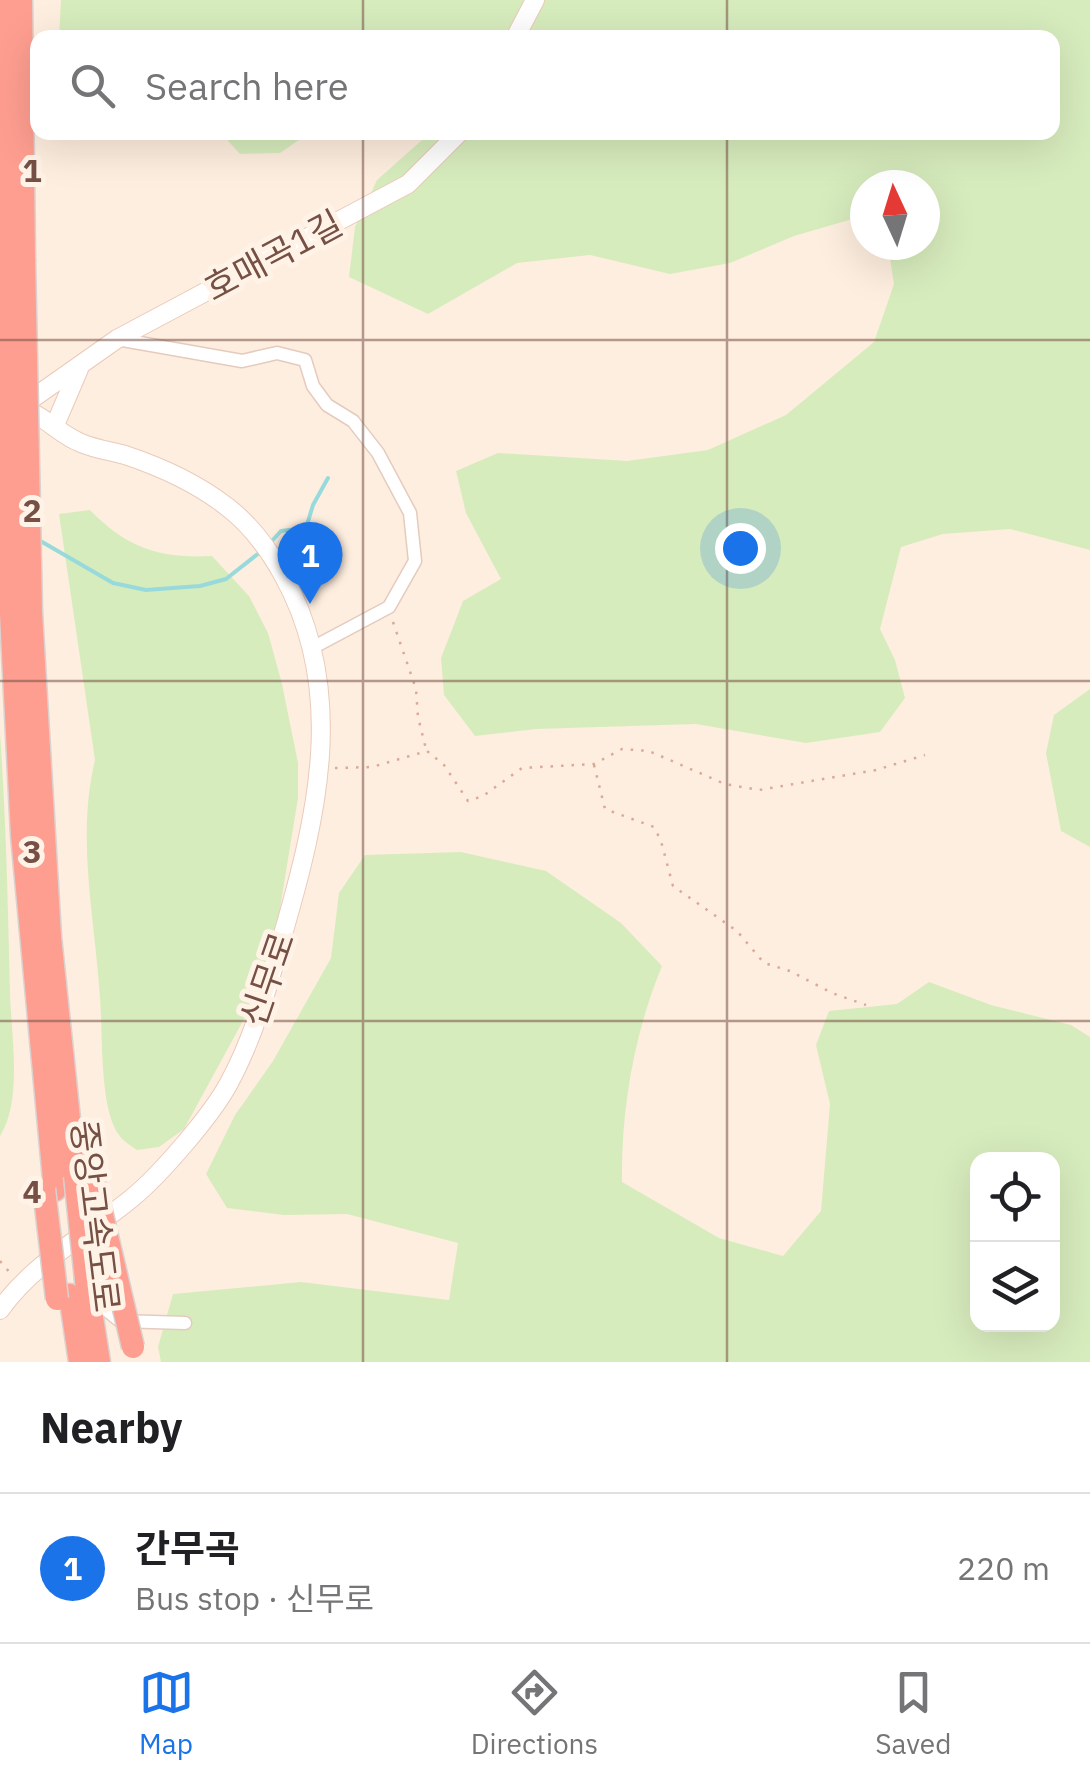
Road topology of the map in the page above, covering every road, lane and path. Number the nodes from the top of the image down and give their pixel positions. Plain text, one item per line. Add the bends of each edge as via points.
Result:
1 (2, 0) edge
2 (21, 0) edge
3 (535, 0) edge
4 (519, 30) edge
5 (452, 140) edge
6 (14, 261) junction
7 (117, 339) junction
8 (79, 368) junction
9 (0, 405) edge
10 (19, 408) junction
11 (55, 426) junction
12 (389, 608) junction
13 (21, 613) junction
14 (312, 648) junction
15 (426, 750) junction
16 (925, 755) dead end
17 (594, 764) junction
18 (318, 768) junction
19 (866, 1004) dead end
20 (83, 1172) junction
21 (85, 1233) junction
22 (0, 1261) edge
23 (19, 1283) junction
24 (71, 1292) junction
25 (0, 1310) edge
26 (186, 1322) dead end
27 (134, 1355) edge
28 (66, 1362) edge
29 (80, 1362) edge
30 (99, 1362) edge

1 - 6 highway, 중앙고속도로
2 - 6 highway, 중앙고속도로
3 - 4 street
5 - 7 street, 호매곡1길 via 408,184
6 - 13 highway, 중앙고속도로, bridge
7 - 8 street, 호매곡1길
7 - 12 street via 242,361 277,354 305,360 312,386 378,453 410,513 415,560
8 - 10 street, 호매곡1길
8 - 11 street
9 - 10 street
10 - 11 street
11 - 14 street, 신무로 via 79,442 162,468 228,507 274,560 308,625
12 - 14 street
12 - 15 path via 416,689
13 - 20 highway, 중앙고속도로 via 62,1046
13 - 24 highway, 중앙고속도로 via 22,835 50,1190
14 - 18 street, 신무로 via 322,701
15 - 17 path via 468,800 522,768
15 - 18 path via 372,767
16 - 17 path via 759,790 725,784 649,751 622,749
17 - 19 path via 604,809 654,827 673,886 738,931 764,963
18 - 21 street, 신무로 via 295,895 229,1084 135,1196
20 - 24 highway, 중앙고속도로, bridge
20 - 27 highway, bridge
21 - 23 street, 신무로
21 - 26 street via 97,1254 105,1309 120,1320
22 - 23 path
23 - 25 street, 신무로
24 - 28 highway
24 - 29 highway, 중앙고속도로
24 - 30 highway, 중앙고속도로

